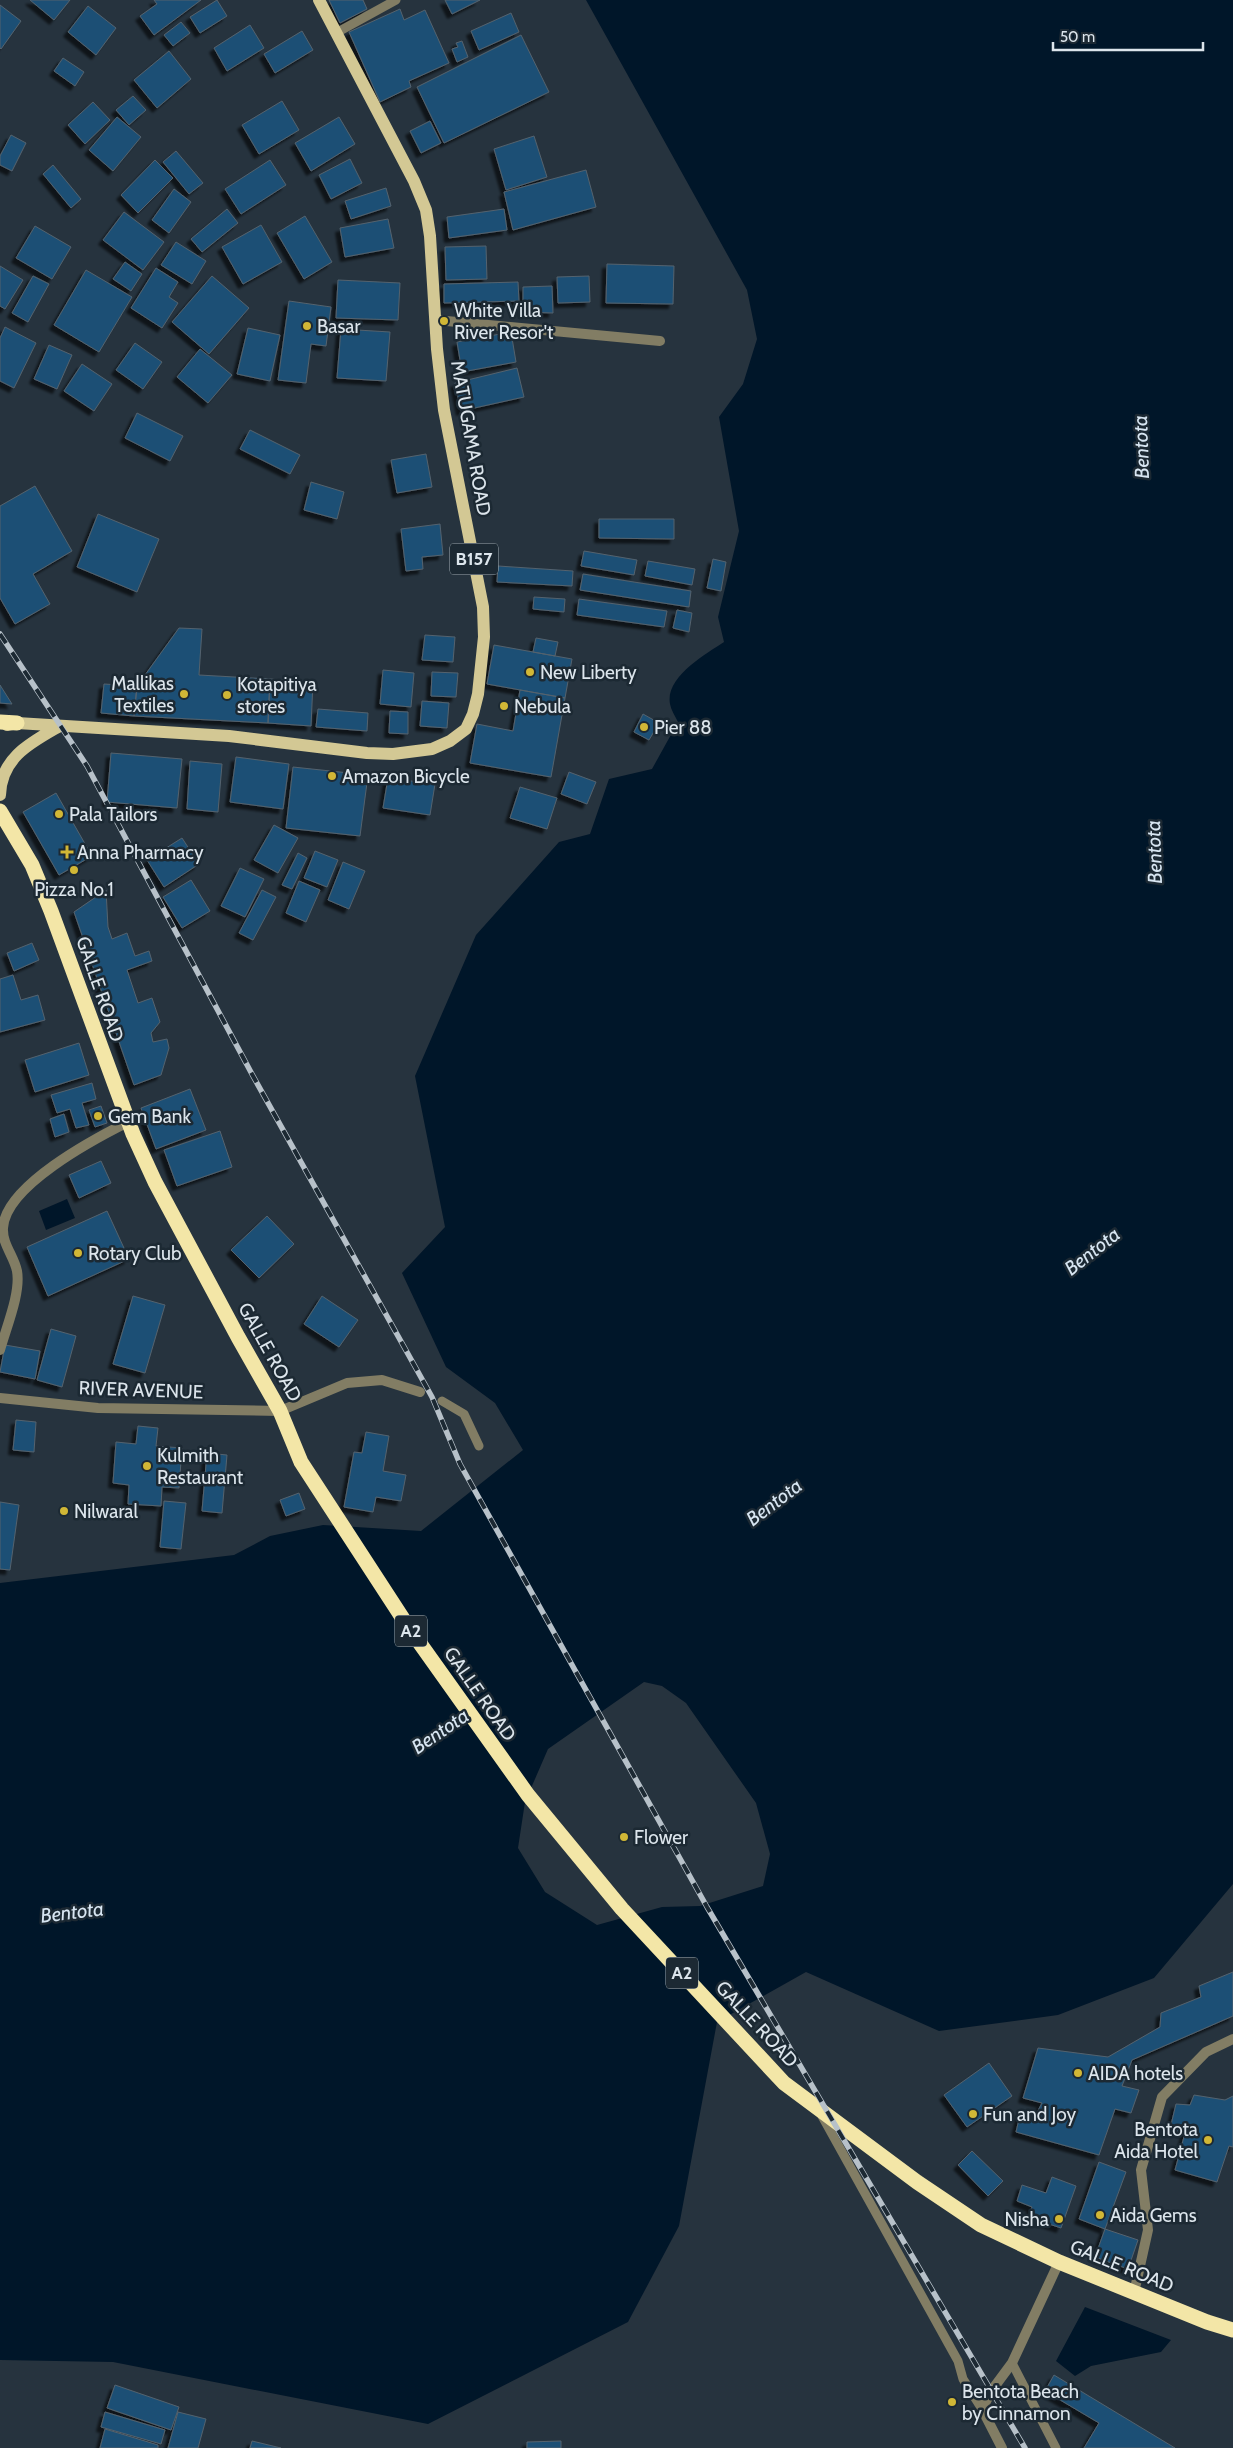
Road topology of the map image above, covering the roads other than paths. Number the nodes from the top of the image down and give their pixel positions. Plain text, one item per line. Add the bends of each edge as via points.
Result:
1 (319, 0) edge
2 (396, 0) edge
3 (336, 33) junction
4 (436, 320) junction
5 (660, 341) dead end
6 (0, 722) edge
7 (17, 723) junction
8 (0, 727) edge
9 (58, 727) junction
10 (0, 804) edge
11 (128, 1122) junction
12 (0, 1350) edge
13 (420, 1392) dead end
14 (0, 1398) edge
15 (442, 1401) dead end
16 (280, 1411) junction
17 (479, 1446) dead end
18 (1233, 2039) edge
19 (784, 2083) junction
20 (1059, 2262) junction
21 (1134, 2293) junction
22 (1233, 2330) edge
23 (1012, 2363) junction
24 (982, 2409) junction
25 (1002, 2448) edge
26 (1056, 2448) edge

1 - 3 main road, MATUGAMA ROAD / B157
2 - 3 lane
3 - 4 main road, MATUGAMA ROAD / B157 via 426,210
4 - 5 street
4 - 9 main road, MATUGAMA ROAD / B157 via 445,418 485,627 478,694 466,729 432,749 393,754 238,737
6 - 7 highway
7 - 8 main road, MATUGAMA ROAD / B157
7 - 9 main road, MATUGAMA ROAD / B157
9 - 10 main road via 28,745 10,762 1,781
10 - 11 highway, GALLE ROAD / A2 via 51,910
11 - 12 street via 71,1152 43,1174 7,1211 3,1239 17,1272 16,1291
11 - 16 highway, GALLE ROAD / A2 via 160,1191
13 - 16 street via 382,1380 347,1383
14 - 16 street, RIVER AVENUE via 98,1408
15 - 17 lane via 464,1414
16 - 19 highway, GALLE ROAD / A2 via 301,1462 409,1628 528,1795 622,1909
18 - 21 street via 1206,2052 1162,2097 1141,2170 1148,2230
19 - 20 highway, GALLE ROAD / A2 via 917,2182 981,2225
19 - 24 lane via 823,2117
20 - 21 highway, GALLE ROAD / A2
20 - 23 street
21 - 22 highway, GALLE ROAD / A2
23 - 24 street
23 - 26 lane
24 - 25 street

